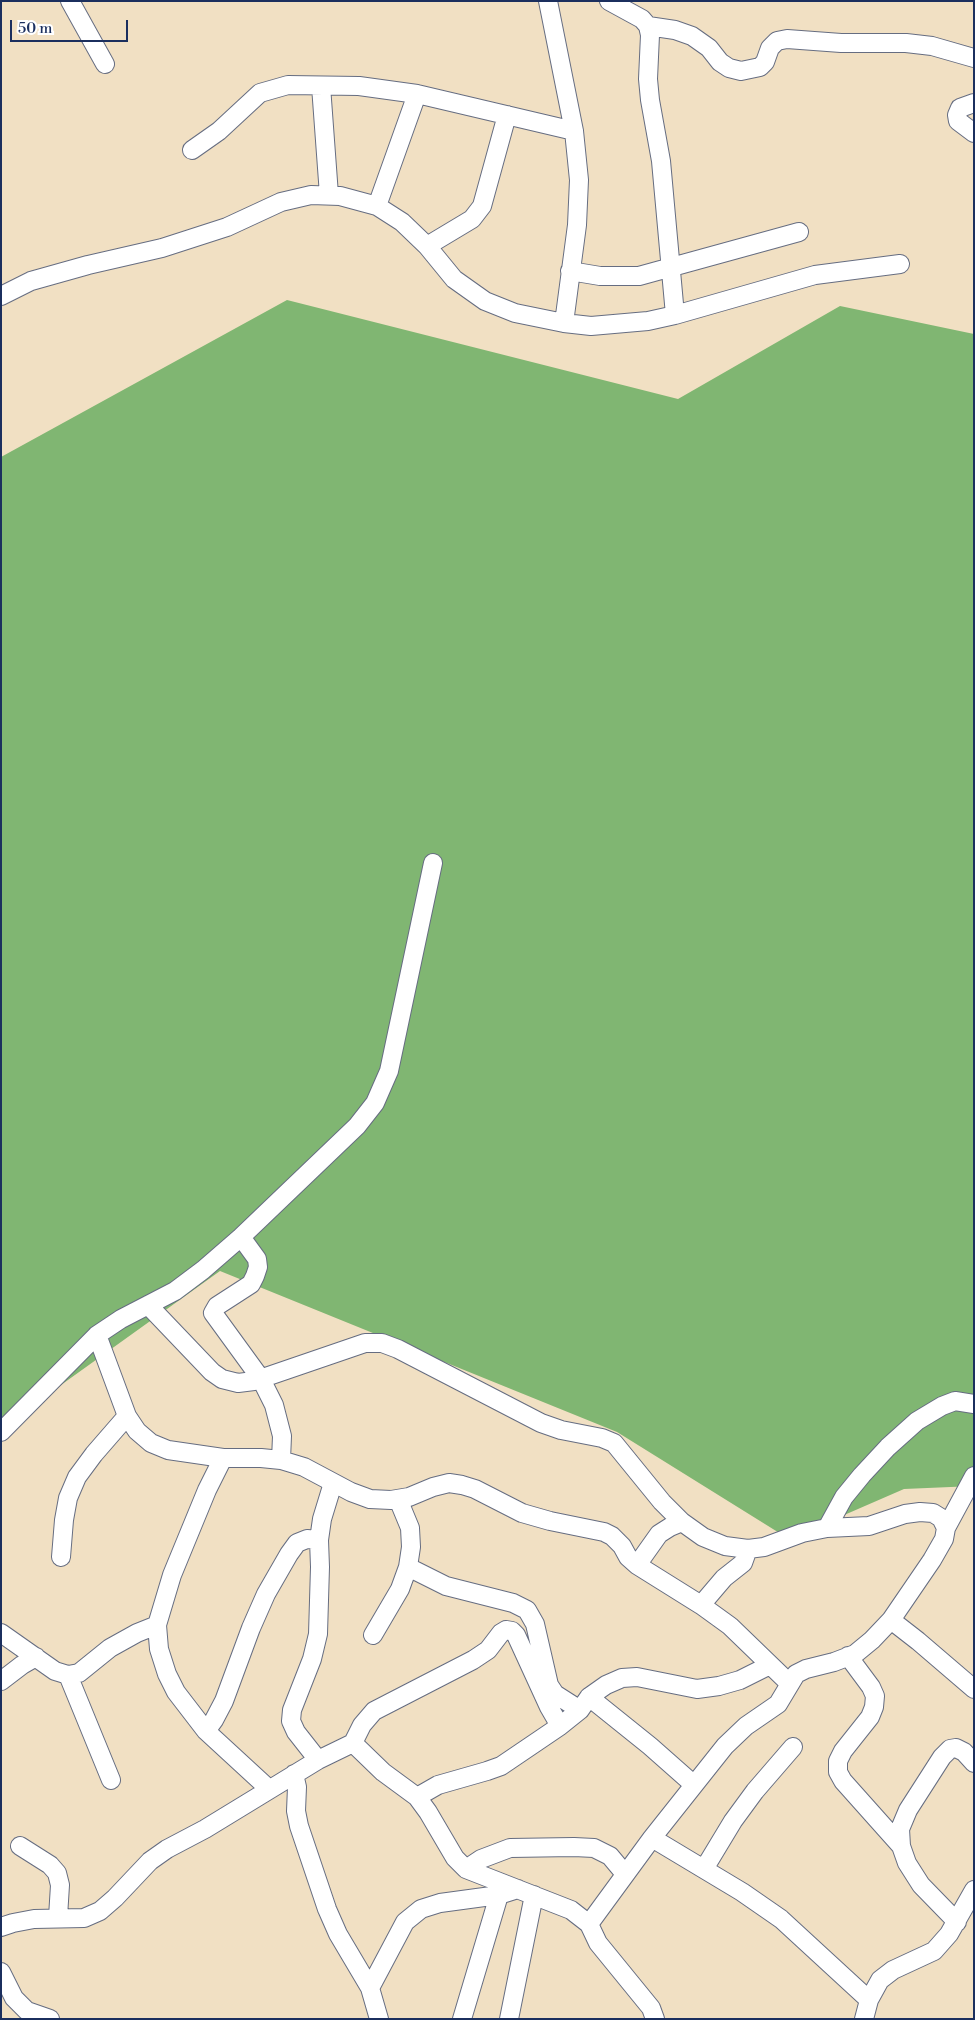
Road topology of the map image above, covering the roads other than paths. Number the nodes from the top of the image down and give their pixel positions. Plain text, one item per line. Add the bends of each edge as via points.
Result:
1 (70, 1) edge
2 (548, 1) edge
3 (609, 1) edge
4 (648, 26) junction
5 (974, 58) edge
6 (105, 64) dead end
7 (321, 86) junction
8 (417, 94) junction
9 (974, 102) edge
10 (507, 115) junction
11 (574, 131) junction
12 (974, 133) edge
13 (192, 150) dead end
14 (329, 196) junction
15 (377, 206) junction
16 (799, 232) dead end
17 (427, 246) junction
18 (900, 264) dead end
19 (670, 269) junction
20 (570, 271) junction
21 (2, 291) edge
22 (675, 315) junction
23 (564, 323) junction
24 (433, 863) dead end
25 (241, 1237) junction
26 (148, 1305) junction
27 (98, 1335) junction
28 (261, 1379) junction
29 (974, 1404) edge
30 (127, 1416) junction
31 (1, 1432) edge
32 (223, 1458) junction
33 (281, 1460) junction
34 (974, 1476) edge
35 (333, 1483) junction
36 (398, 1499) junction
37 (682, 1522) junction
38 (827, 1528) junction
39 (946, 1528) junction
40 (319, 1540) junction
41 (748, 1550) junction
42 (61, 1557) dead end
43 (637, 1565) junction
44 (408, 1567) junction
45 (701, 1605) junction
46 (891, 1620) junction
47 (157, 1624) junction
48 (1, 1633) edge
49 (373, 1635) dead end
50 (848, 1656) junction
51 (36, 1657) junction
52 (770, 1665) junction
53 (68, 1675) junction
54 (1, 1681) edge
55 (789, 1683) junction
56 (974, 1689) edge
57 (585, 1704) junction
58 (560, 1726) junction
59 (206, 1731) junction
60 (352, 1743) junction
61 (793, 1747) dead end
62 (318, 1760) junction
63 (974, 1763) edge
64 (294, 1774) junction
65 (111, 1780) dead end
66 (693, 1784) junction
67 (269, 1789) junction
68 (416, 1797) junction
69 (652, 1838) junction
70 (20, 1846) dead end
71 (901, 1846) junction
72 (466, 1869) junction
73 (704, 1869) junction
74 (625, 1874) junction
75 (974, 1890) edge
76 (526, 1892) junction
77 (499, 1895) junction
78 (58, 1918) junction
79 (957, 1922) junction
80 (589, 1924) junction
81 (1, 1927) edge
82 (1, 1972) edge
83 (370, 1988) junction
84 (869, 2000) junction
85 (26, 2015) edge
86 (50, 2019) edge
87 (379, 2019) edge
88 (462, 2019) edge
89 (509, 2019) edge
90 (655, 2019) edge
91 (864, 2019) edge

1 - 6 street
2 - 11 street
3 - 4 street via 642,19
4 - 5 street via 692,36 709,48 720,62 741,71 760,67 777,40 787,39 906,43 932,46
4 - 19 street via 650,93 661,161
7 - 8 street via 359,86
7 - 13 street via 288,85 260,93 219,131
7 - 14 street
8 - 10 street
8 - 15 street
9 - 12 street via 960,108 957,115 958,121
10 - 11 street
10 - 17 street via 482,206 472,219
11 - 20 street via 579,180
14 - 15 street
14 - 21 street via 311,195 281,202 227,227 162,248 88,265
15 - 17 street via 402,222
16 - 19 street
17 - 23 street via 454,279 485,301 516,313
18 - 22 street via 815,275
19 - 20 street via 618,277
19 - 22 street
20 - 23 street
22 - 23 street via 591,326
24 - 25 street via 389,1071 375,1103 357,1126
25 - 26 street via 182,1285
25 - 28 street via 257,1259 258,1268 251,1284 216,1306 214,1313
26 - 27 street
26 - 28 street via 222,1379 238,1383
27 - 30 street
27 - 31 street
28 - 33 street via 279,1420
28 - 37 street via 365,1343 382,1343 398,1348 541,1423 614,1443
29 - 38 street via 955,1401 918,1421 862,1475 844,1497
30 - 32 street via 151,1443 168,1450
30 - 42 street via 77,1477 68,1498
32 - 33 street
32 - 47 street via 172,1575
33 - 35 street via 304,1467
34 - 39 street
35 - 36 street via 370,1498
35 - 40 street
36 - 43 street via 449,1483 462,1485 522,1513 612,1536
36 - 44 street via 410,1528
37 - 41 street via 703,1537 725,1546
37 - 43 street via 659,1534
38 - 39 street via 870,1526 920,1512 941,1518
38 - 41 street
39 - 46 street via 944,1539 932,1560
40 - 59 street via 306,1539 289,1554 266,1594 224,1701
40 - 62 street via 318,1634 291,1721
41 - 45 street via 743,1563 724,1578
43 - 45 street
44 - 49 street via 400,1589
44 - 57 street via 446,1586 513,1603 527,1610 535,1624 549,1685 559,1698
45 - 52 street via 730,1626
46 - 50 street via 872,1640
46 - 56 street
47 - 53 street via 110,1648 79,1673
47 - 59 street via 159,1649 167,1674 176,1692
48 - 51 street
50 - 55 street via 806,1669
50 - 71 street via 875,1696 870,1717 838,1761 838,1772
51 - 53 street via 55,1671
51 - 54 street
52 - 55 street
52 - 57 street via 740,1680 697,1688 637,1677 622,1678 606,1685
53 - 65 street
55 - 66 street via 778,1704 724,1746
57 - 58 street
57 - 66 street via 650,1746
58 - 60 street via 516,1635 506,1630 474,1660 374,1711
58 - 68 street via 501,1766 438,1785
59 - 67 street
60 - 62 street
60 - 68 street
61 - 73 street via 733,1821
62 - 64 street
63 - 71 street via 956,1748 942,1756 908,1810 900,1829
64 - 67 street
64 - 83 street via 299,1826 328,1909 338,1934
66 - 69 street
67 - 78 street via 205,1829 167,1848 100,1911 84,1918
68 - 72 street via 455,1858
69 - 73 street
69 - 74 street
70 - 78 street via 57,1873 60,1885
71 - 79 street via 921,1885
72 - 74 street via 481,1858 510,1848 574,1847 594,1848 610,1856
72 - 76 street
73 - 84 street via 781,1919
74 - 80 street
75 - 79 street
76 - 77 street
76 - 80 street via 571,1910
76 - 89 street
77 - 83 street via 440,1903 421,1909 405,1922
77 - 88 street
78 - 81 street via 13,1922
79 - 84 street via 934,1950 880,1980
80 - 90 street via 598,1943 650,2008
82 - 85 street
83 - 87 street
84 - 91 street
85 - 86 street

